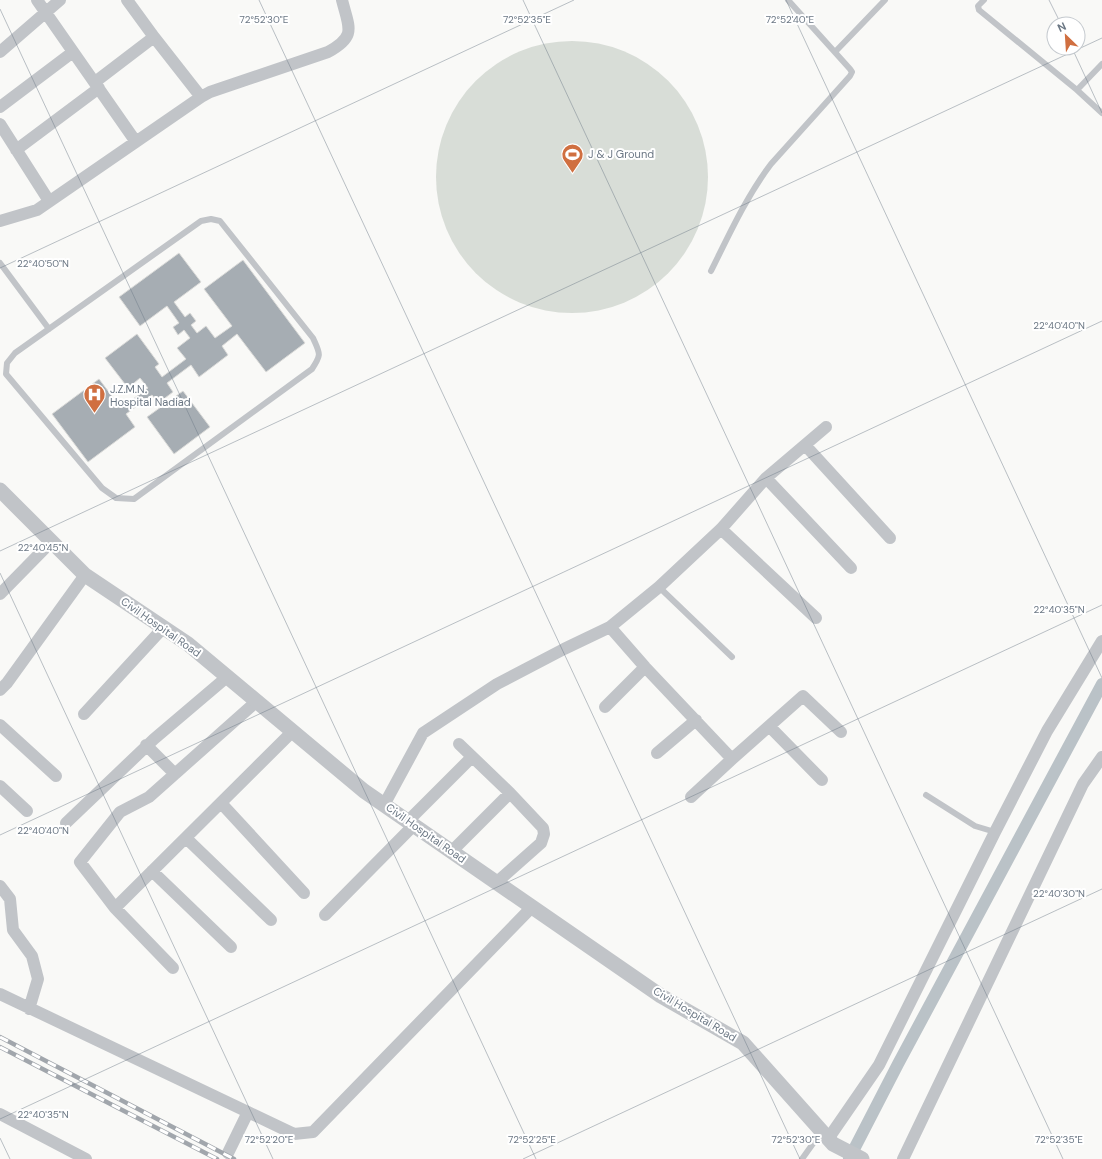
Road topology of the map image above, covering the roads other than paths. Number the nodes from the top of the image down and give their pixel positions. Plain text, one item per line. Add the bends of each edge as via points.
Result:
1 (37, 0) edge
2 (60, 0) edge
3 (127, 0) edge
4 (342, 0) edge
5 (788, 0) edge
6 (885, 0) edge
7 (984, 0) edge
8 (46, 12) junction
9 (154, 37) junction
10 (0, 52) edge
11 (73, 52) junction
12 (835, 52) junction
13 (1102, 64) edge
14 (97, 85) junction
15 (1077, 90) junction
16 (201, 97) junction
17 (0, 108) edge
18 (1102, 113) edge
19 (0, 124) edge
20 (136, 142) junction
21 (16, 150) junction
22 (49, 201) junction
23 (0, 221) edge
24 (0, 263) edge
25 (711, 271) dead end
26 (49, 329) junction
27 (826, 427) dead end
28 (804, 445) junction
29 (766, 478) junction
30 (0, 490) edge
31 (721, 529) junction
32 (890, 538) dead end
33 (51, 542) junction
34 (851, 568) dead end
35 (84, 575) junction
36 (659, 587) junction
37 (0, 594) edge
38 (816, 618) dead end
39 (610, 627) junction
40 (163, 628) junction
41 (1102, 641) edge
42 (732, 657) dead end
43 (645, 667) junction
44 (227, 677) junction
45 (0, 690) edge
46 (257, 702) junction
47 (605, 707) dead end
48 (84, 714) dead end
49 (696, 720) junction
50 (0, 725) edge
51 (769, 726) junction
52 (293, 731) junction
53 (841, 732) dead end
54 (459, 744) dead end
55 (146, 745) junction
56 (656, 753) dead end
57 (1102, 756) edge
58 (472, 757) junction
59 (732, 758) junction
60 (175, 774) junction
61 (56, 776) dead end
62 (822, 780) dead end
63 (0, 786) edge
64 (510, 793) junction
65 (926, 795) dead end
66 (691, 798) dead end
67 (221, 803) junction
68 (384, 804) junction
69 (26, 810) dead end
70 (66, 823) dead end
71 (411, 823) junction
72 (995, 832) junction
73 (186, 838) junction
74 (452, 851) junction
75 (152, 871) junction
76 (497, 882) junction
77 (0, 886) edge
78 (304, 893) dead end
79 (532, 907) junction
80 (115, 908) junction
81 (325, 915) dead end
82 (271, 920) dead end
83 (231, 947) dead end
84 (173, 968) dead end
85 (0, 994) edge
86 (29, 1009) junction
87 (248, 1112) junction
88 (0, 1114) edge
89 (828, 1138) junction
90 (228, 1152) dead end
91 (86, 1159) edge
92 (802, 1159) edge
93 (862, 1159) edge
94 (903, 1159) edge

1 - 8 street
2 - 8 street
3 - 9 street
4 - 16 street via 349,29 348,37 341,45 328,52
5 - 12 lane
6 - 12 lane
7 - 15 lane via 978,6 979,10
8 - 10 street
8 - 11 street
9 - 14 street
9 - 16 street
11 - 14 street
11 - 17 street
12 - 25 lane via 852,72 850,76 759,179
13 - 15 lane
14 - 20 street
14 - 21 street
15 - 18 lane
16 - 20 street
19 - 21 street
20 - 22 street
21 - 22 street
22 - 23 street via 37,210
24 - 26 lane
26 - 26 lane via 201,221 210,219 220,221 313,338 319,350 319,358 312,369 134,499 116,498 102,488 6,374 7,363 15,353
27 - 28 street
28 - 29 street
28 - 32 street
29 - 31 street
29 - 34 street
30 - 33 street, Civil Hospital Road
31 - 36 street
31 - 38 street
33 - 35 street, Civil Hospital Road
33 - 37 street
35 - 40 street, Civil Hospital Road
35 - 45 street
36 - 39 street
36 - 42 lane
39 - 43 street
39 - 68 street via 497,684 423,733
40 - 44 street, Civil Hospital Road via 188,644
40 - 48 street
41 - 72 street via 1047,732
43 - 47 street
43 - 49 street
44 - 46 street, Civil Hospital Road
44 - 55 street
46 - 52 street, Civil Hospital Road
46 - 60 street
49 - 56 street
49 - 59 street
50 - 61 street
51 - 53 street via 803,696
51 - 59 street
51 - 62 street
52 - 67 street
52 - 68 street, Civil Hospital Road via 364,791
54 - 58 street
55 - 60 street
55 - 70 street
57 - 94 street via 1083,784
58 - 64 street
58 - 71 street
59 - 66 street
60 - 80 street via 149,797 120,812 80,862
63 - 69 street
64 - 74 street
64 - 76 street via 543,828 544,834 541,842
65 - 72 lane via 974,826
67 - 73 street
67 - 78 street
68 - 71 street, Civil Hospital Road
71 - 74 street, Civil Hospital Road
71 - 81 street
72 - 89 street via 879,1065
73 - 75 street
73 - 82 street
74 - 76 street, Civil Hospital Road
75 - 80 street
75 - 83 street
76 - 79 street, Civil Hospital Road
77 - 86 street via 10,899 13,930 32,956 38,979
79 - 87 street via 313,1132 294,1134
79 - 89 street, Civil Hospital Road via 661,996 744,1043
80 - 84 street
85 - 86 street
86 - 87 street
87 - 90 street
88 - 91 street
89 - 92 lane
89 - 93 street, Civil Hospital Road

